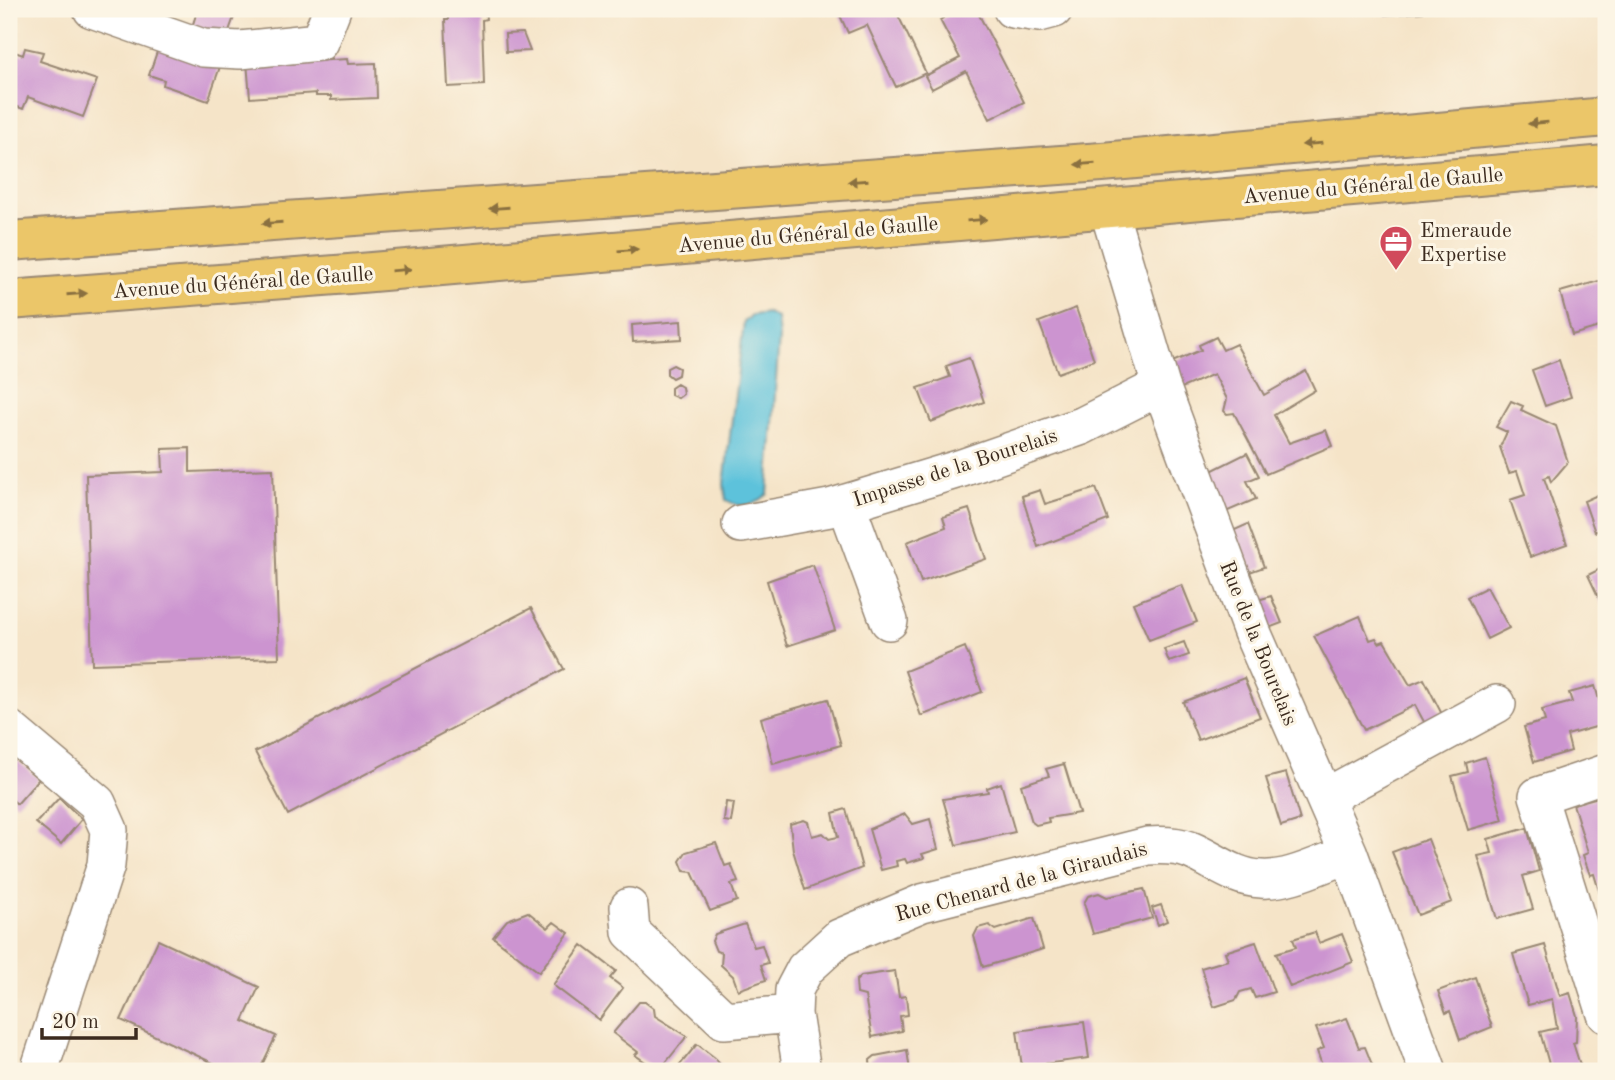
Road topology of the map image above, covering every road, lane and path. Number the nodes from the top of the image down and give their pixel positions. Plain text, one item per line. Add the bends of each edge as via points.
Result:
1 (92, 9) edge
2 (332, 9) edge
3 (1012, 9) edge
4 (1054, 9) edge
5 (1606, 117) edge
6 (1606, 165) edge
7 (1108, 208) junction
8 (9, 241) edge
9 (9, 300) edge
10 (1161, 386) junction
11 (846, 503) junction
12 (741, 524) dead end
13 (889, 621) dead end
14 (1497, 704) dead end
15 (9, 729) edge
16 (1606, 773) edge
17 (1326, 797) junction
18 (1349, 854) junction
19 (629, 907) dead end
20 (793, 1014) junction
21 (1606, 1014) edge
22 (39, 1071) edge
23 (802, 1071) edge
24 (1428, 1071) edge

1 - 2 street via 203,48 240,50 319,42
3 - 4 street via 1040,13
5 -> 8 main road via 1102,162
6 - 7 main road, Avenue du Général de Gaulle
9 -> 7 main road, Avenue du Général de Gaulle
7 - 10 street, Rue de la Bourelais
10 - 11 street, Impasse de la Bourelais via 1082,426
10 - 17 street, Rue de la Bourelais via 1275,691
11 - 12 street, Impasse de la Bourelais
11 - 13 street
14 - 17 street
15 - 22 street via 97,803 109,830 106,865
16 - 21 street via 1538,796
17 - 18 street, Rue de la Bourelais
18 - 20 street, Rue Chenard de la Giraudais via 1286,876 1261,879 1239,875 1189,850 1148,846 922,904 839,938 806,969 794,990
18 - 24 street, Rue de la Bourelais
19 - 20 street via 631,933 724,1020
20 - 23 street, Rue Chenard de la Giraudais

